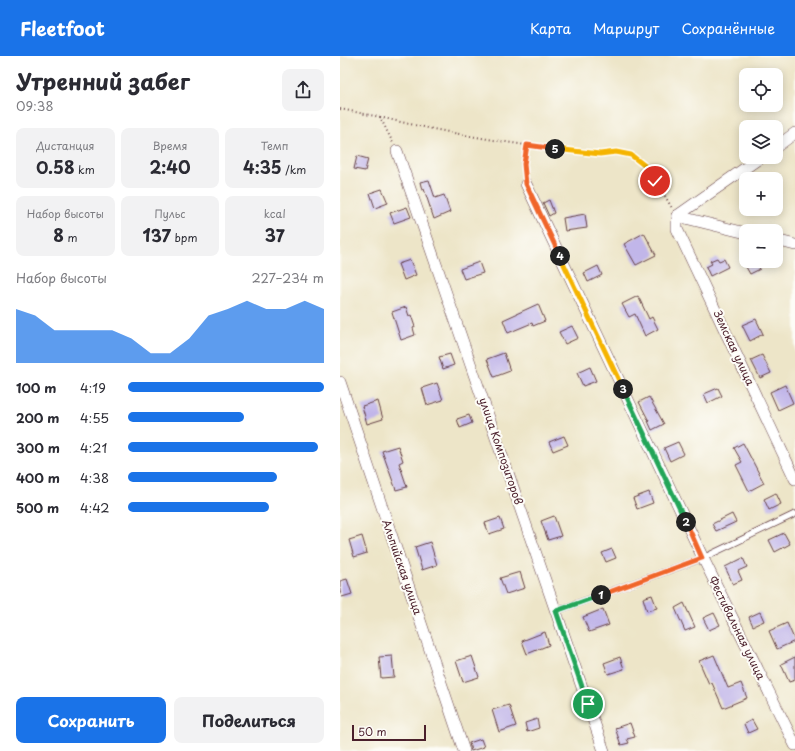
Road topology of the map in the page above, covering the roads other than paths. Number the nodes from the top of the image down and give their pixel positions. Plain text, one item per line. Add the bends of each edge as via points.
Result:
1 (795, 133) edge
2 (783, 142) edge
3 (397, 152) road end
4 (751, 164) edge
5 (526, 184) road end
6 (677, 216) junction
7 (739, 231) edge
8 (783, 242) edge
9 (795, 245) edge
10 (340, 382) edge
11 (795, 479) edge
12 (795, 514) edge
13 (702, 558) junction
14 (556, 611) junction
15 (795, 745) edge
16 (464, 751) edge
17 (604, 751) edge

1 - 2 street
3 - 14 street, улица Композиторов
4 - 6 street
5 - 13 street, Фестивальная улица
6 - 7 street
6 - 11 street, Земская улица via 677,229
8 - 9 street
10 - 16 street, Альпийская улица
12 - 13 lane
13 - 14 lane
13 - 15 street, Фестивальная улица
14 - 17 street, улица Композиторов

